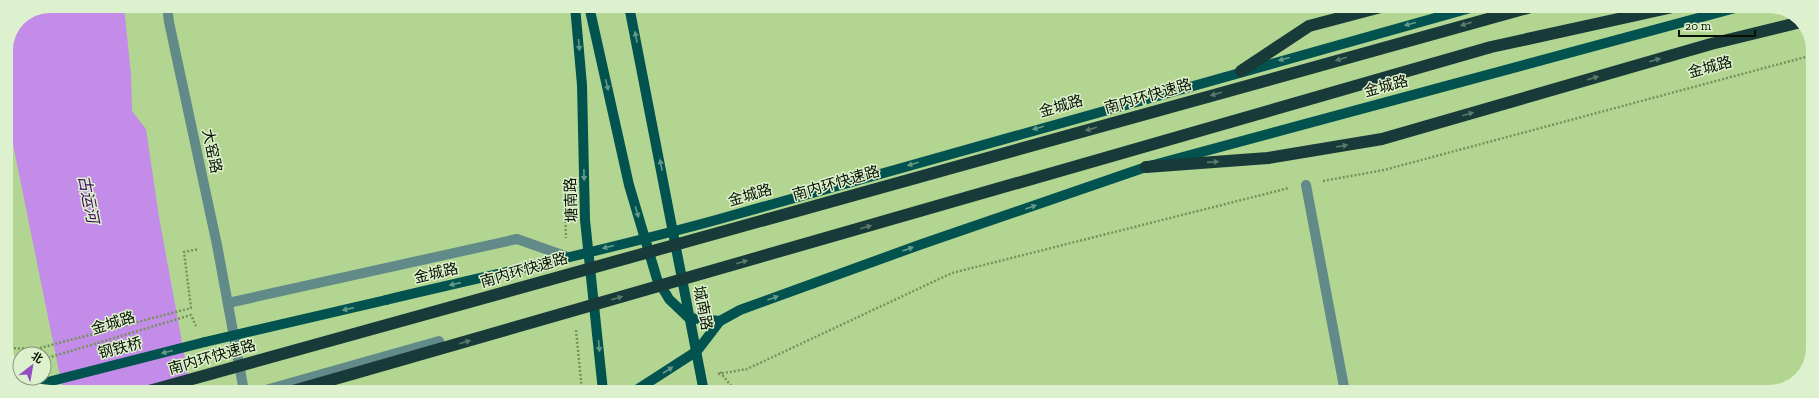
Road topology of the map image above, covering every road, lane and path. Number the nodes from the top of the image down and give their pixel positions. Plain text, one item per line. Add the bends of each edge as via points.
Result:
1 (168, 13) edge
2 (576, 13) edge
3 (591, 13) edge
4 (631, 13) edge
5 (1357, 13) edge
6 (1452, 13) edge
7 (1509, 13) edge
8 (1646, 13) edge
9 (1717, 13) edge
10 (1795, 24) edge
11 (1806, 57) edge
12 (1241, 71) junction
13 (1146, 167) junction
14 (1306, 185) junction
15 (673, 231) junction
16 (644, 238) junction
17 (217, 245) junction
18 (590, 252) junction
19 (568, 257) junction
20 (228, 303) junction
21 (690, 318) junction
22 (720, 321) junction
23 (439, 341) dead end
24 (205, 342) junction
25 (47, 346) edge
26 (697, 351) junction
27 (52, 357) edge
28 (721, 372) dead end
29 (52, 381) edge
30 (171, 385) edge
31 (243, 385) edge
32 (283, 385) edge
33 (314, 385) edge
34 (602, 385) edge
35 (646, 385) edge
36 (703, 385) edge
37 (1345, 385) edge

1 - 17 street, 大窑路
2 -> 18 main road, 塘南路 via 582,85 585,220
3 -> 16 main road via 629,185
15 -> 4 main road
5 - 12 highway via 1308,26
6 -> 12 main road, 金城路
7 -> 30 highway, 南内环快速路, bridge
33 -> 8 highway, bridge via 1491,47
9 - 13 main road, 金城路
13 -> 10 highway via 1268,158 1382,139 1711,44
11 - 14 path, 金城路 via 1384,170
12 -> 15 main road, 金城路
22 -> 13 main road, 金城路 via 740,310 915,246
14 - 28 path, 金城路 via 952,273 747,369
14 - 37 street
15 - 16 main road, 金城路
15 - 21 main road, 城南路
16 -> 18 main road, 金城路
16 - 21 main road via 657,279 669,299
17 - 20 street, 大窑路
17 - 25 path via 184,252 191,308
18 - 19 main road, 金城路
18 -> 34 main road, 塘南路
19 - 20 street via 517,239
19 -> 24 main road, 金城路, bridge
20 - 31 street, 大窑路
21 - 22 main road
21 - 26 main road, 城南路
22 - 26 main road, 金城路
23 - 32 street
24 - 27 path, 金城路 via 191,315
24 -> 29 main road, 钢铁桥
35 -> 26 main road, 金城路
26 - 36 main road, 城南路

